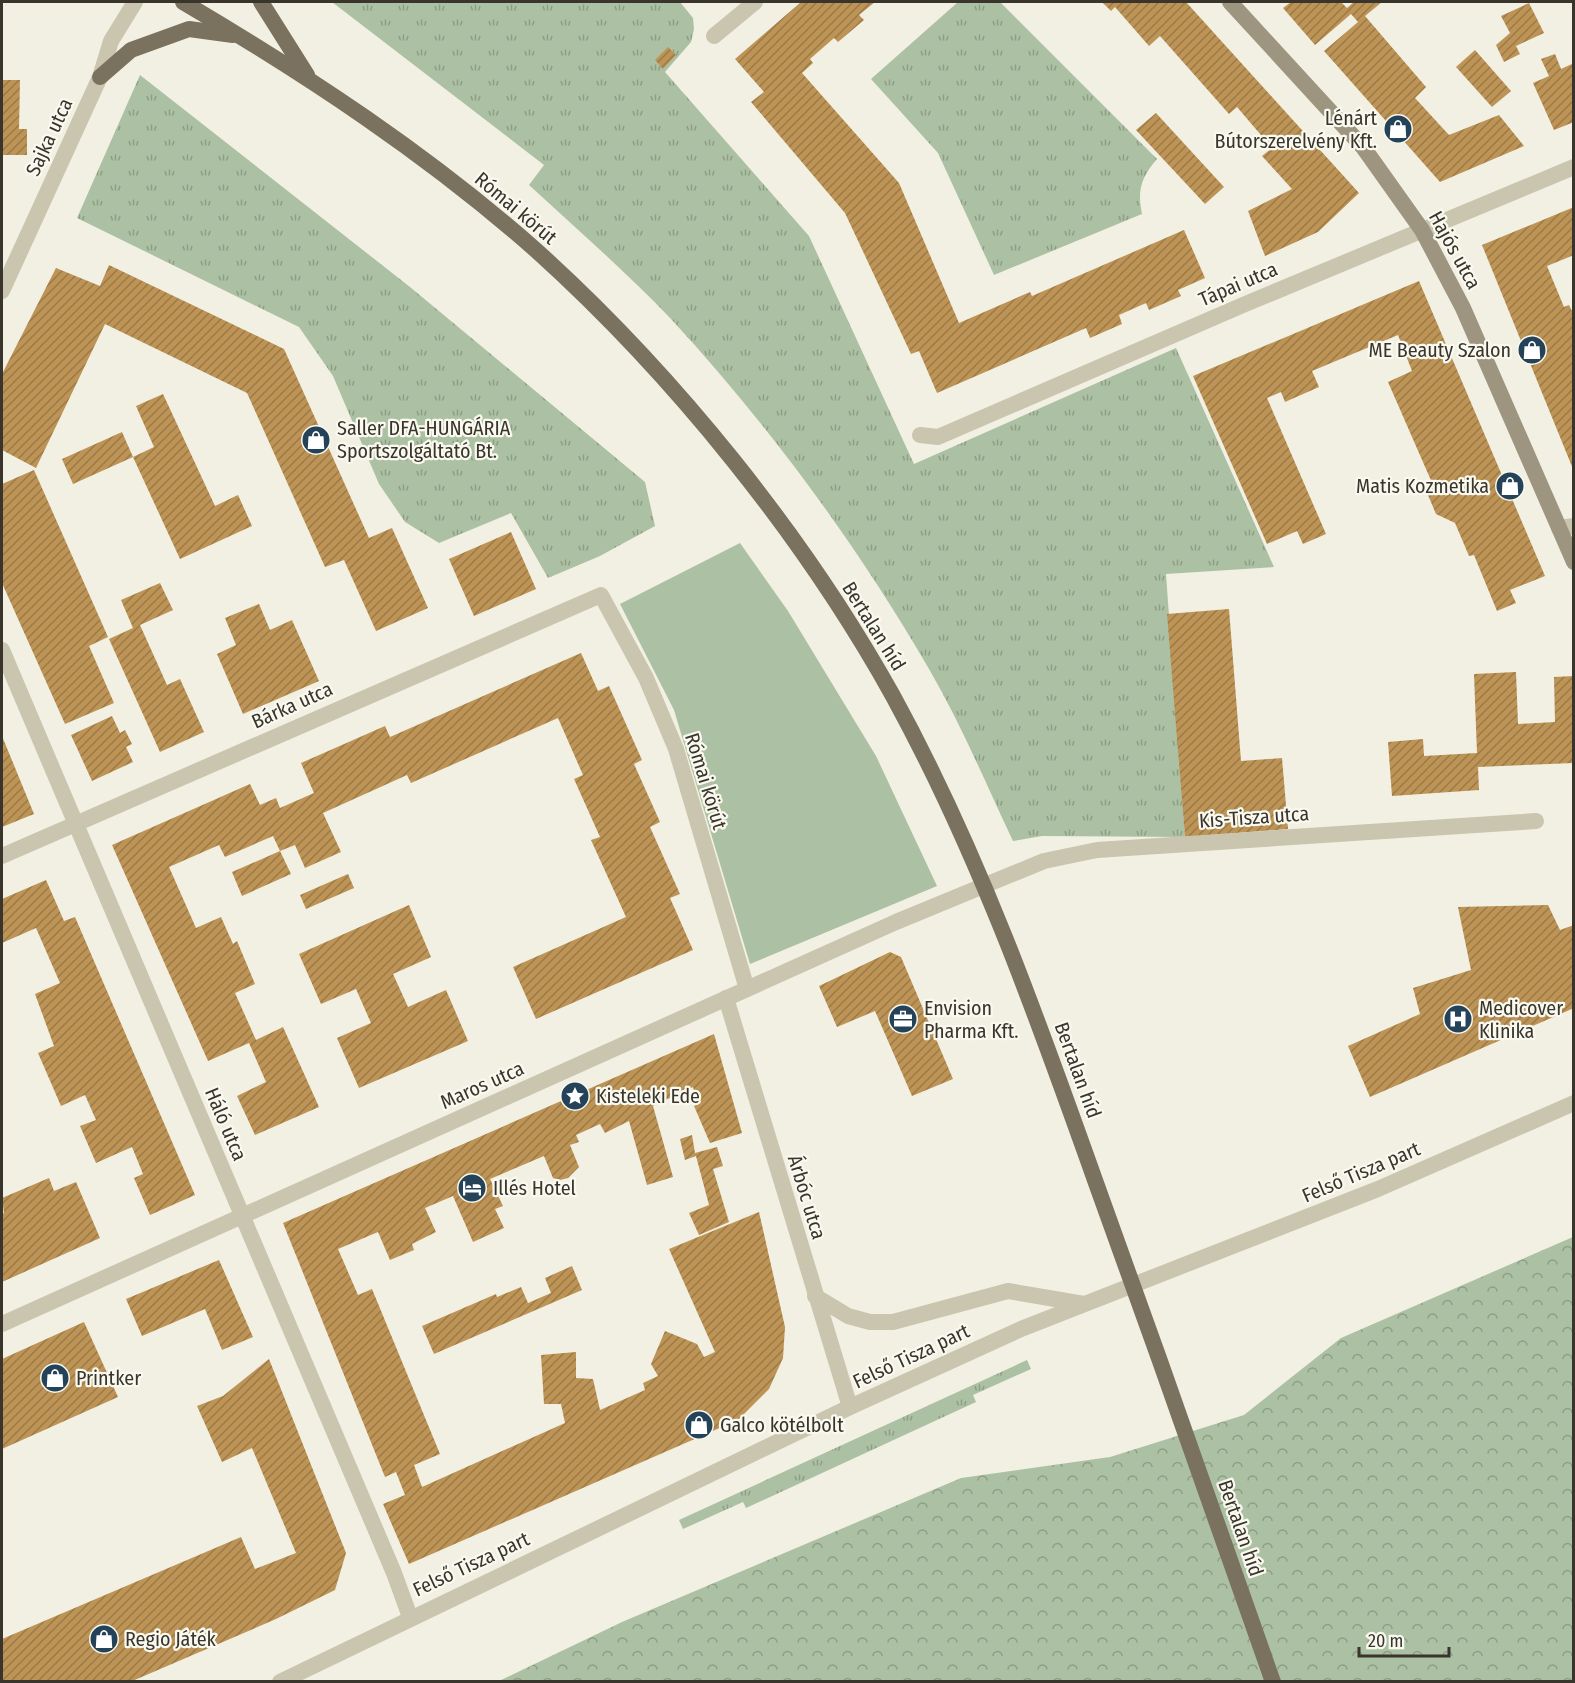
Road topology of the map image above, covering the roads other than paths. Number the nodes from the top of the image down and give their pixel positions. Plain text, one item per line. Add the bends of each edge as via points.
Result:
1 (135, 2) edge
2 (183, 2) edge
3 (261, 2) edge
4 (754, 2) edge
5 (1230, 2) edge
6 (714, 36) dead end
7 (243, 37) junction
8 (100, 76) junction
9 (311, 81) junction
10 (1574, 166) edge
11 (1422, 230) junction
12 (2, 291) edge
13 (920, 435) dead end
14 (769, 508) joint
15 (1566, 527) edge
16 (1574, 562) edge
17 (601, 595) joint
18 (2, 650) edge
19 (1536, 821) dead end
20 (76, 824) junction
21 (2, 856) edge
22 (980, 886) joint
23 (747, 989) junction
24 (726, 998) junction
25 (1574, 1104) edge
26 (242, 1216) junction
27 (815, 1296) junction
28 (1085, 1304) junction
29 (2, 1324) edge
30 (850, 1407) junction
31 (410, 1617) junction
32 (280, 1682) edge
33 (1273, 1682) edge

1 - 8 street, Sajka utca via 111,41
2 - 7 main road, Római körút
3 - 9 main road
4 - 6 street
5 - 11 main road, Hajós utca via 1363,147
7 - 8 main road via 189,29 131,50
7 - 9 main road, Római körút
8 - 12 street, Sajka utca
9 - 14 main road, Római körút via 418,155 537,251 647,359
10 - 11 street, Tápai utca
11 - 13 street, Tápai utca via 938,437
11 - 15 main road, Hajós utca via 1464,308
14 - 33 main road, Bertalan híd via 835,602 891,693 995,908
15 - 16 main road, Hajós utca
17 - 20 street, Bárka utca
17 - 23 street, Római körút via 646,678 676,749
18 - 20 street, Háló utca
19 - 22 street, Kis-Tisza utca via 1097,850 1044,861
20 - 21 street, Bárka utca
20 - 26 street, Háló utca
22 - 23 street, Maros utca
23 - 24 street, Maros utca
24 - 26 street, Maros utca
24 - 27 street, Árbóc utca
25 - 28 street, Felső Tisza part via 1378,1189
26 - 29 street, Maros utca
26 - 31 street, Háló utca
27 - 28 street via 848,1316 870,1322 893,1322 1008,1291
27 - 30 street, Árbóc utca
28 - 30 street, Felső Tisza part
30 - 31 street, Felső Tisza part
31 - 32 street, Felső Tisza part

